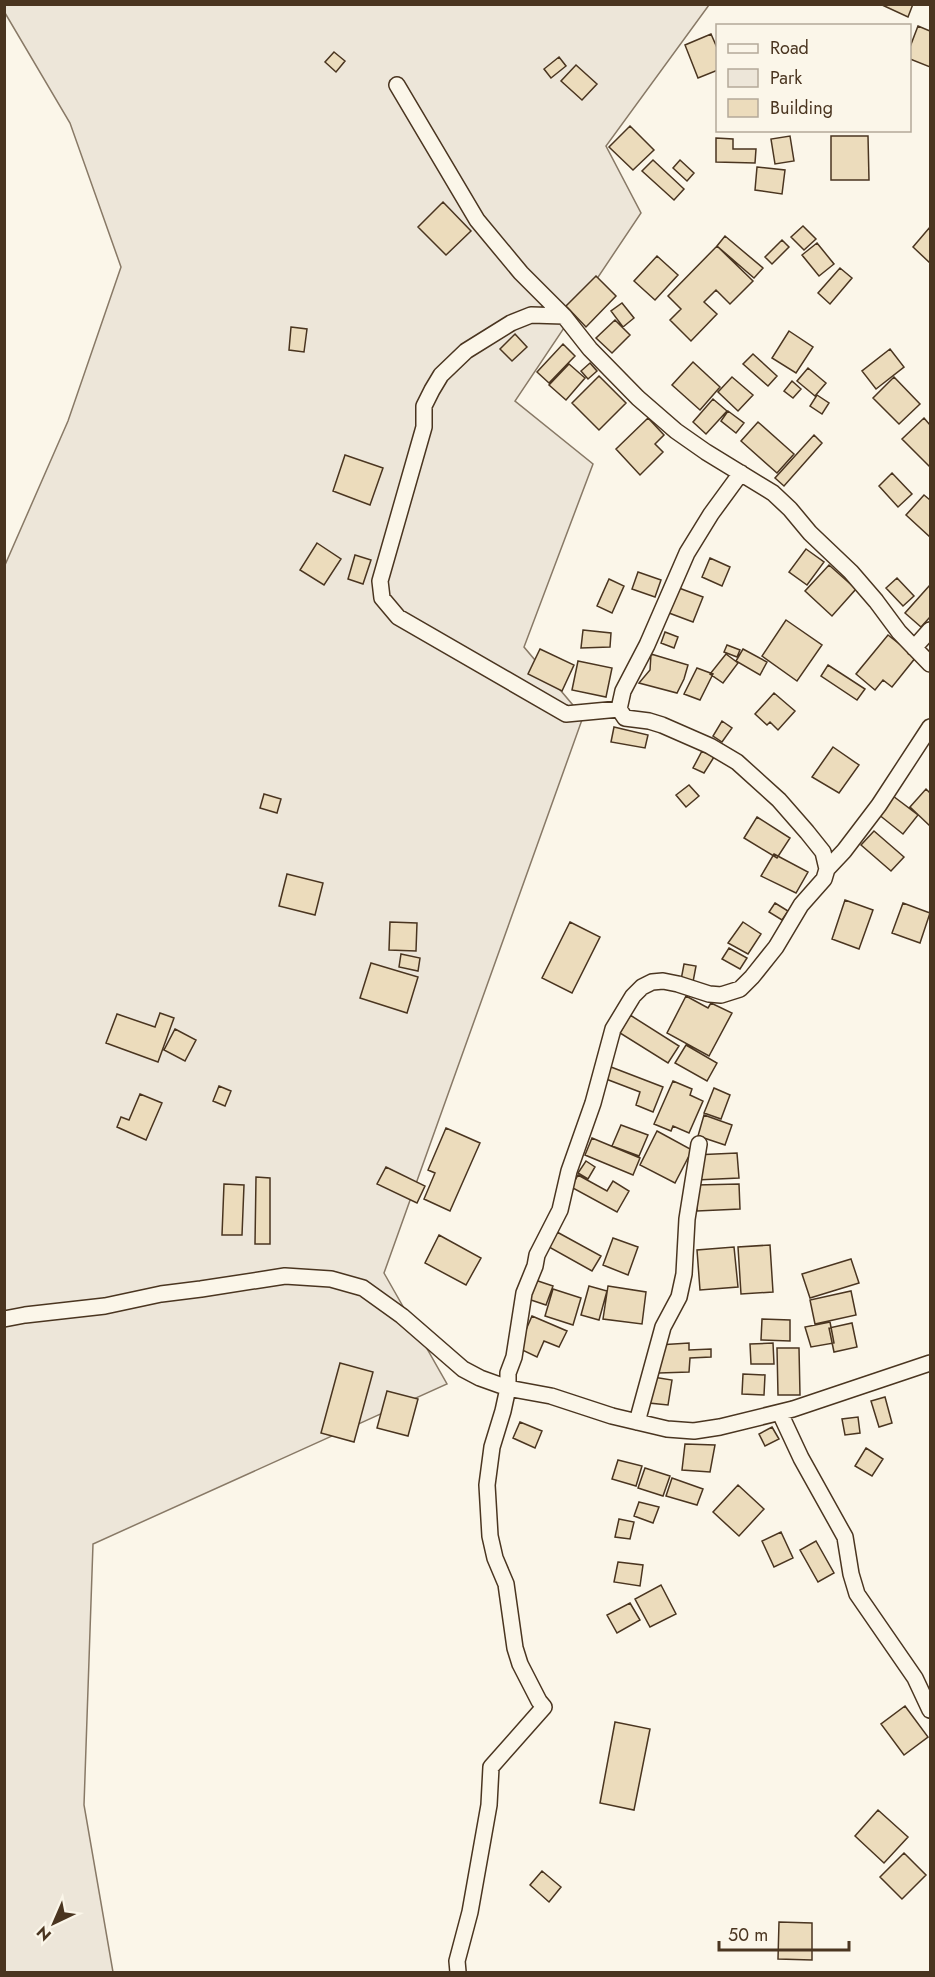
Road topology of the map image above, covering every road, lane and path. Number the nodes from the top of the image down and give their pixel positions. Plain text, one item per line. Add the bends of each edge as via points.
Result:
1 (397, 85) dead end
2 (564, 316) junction
3 (741, 473) junction
4 (930, 630) edge
5 (914, 648) junction
6 (930, 664) edge
7 (619, 709) junction
8 (930, 727) edge
9 (827, 869) junction
10 (699, 1144) dead end
11 (4, 1319) edge
12 (930, 1363) edge
13 (508, 1388) junction
14 (780, 1413) junction
15 (637, 1422) junction
16 (930, 1710) edge
17 (458, 1972) edge

1 - 2 street via 477,220
2 - 3 street via 590,350 638,398 676,431
2 - 7 street via 531,315 512,323 466,351 441,375 424,406 424,427 380,581 382,598 398,617 566,714
3 - 5 street via 790,509 851,572
3 - 7 street via 687,553 623,691
4 - 5 street
5 - 6 street
7 - 9 street via 625,718 662,725 737,762 807,831 823,852
8 - 9 street via 879,805
9 - 13 street via 824,879 801,904 764,964 740,988 721,995 670,982 652,982 642,987 626,1006 613,1029 560,1210 537,1255 524,1293
10 - 15 street via 679,1297 663,1327
11 - 13 street via 285,1276 331,1279 363,1288 463,1369
12 - 14 street
13 - 15 street via 551,1396
13 - 17 street via 492,1447 487,1485 490,1536 506,1584 520,1664 544,1707 491,1767 489,1805 470,1912 457,1960
14 - 15 street via 694,1431
14 - 16 street via 845,1538 857,1594 915,1678

